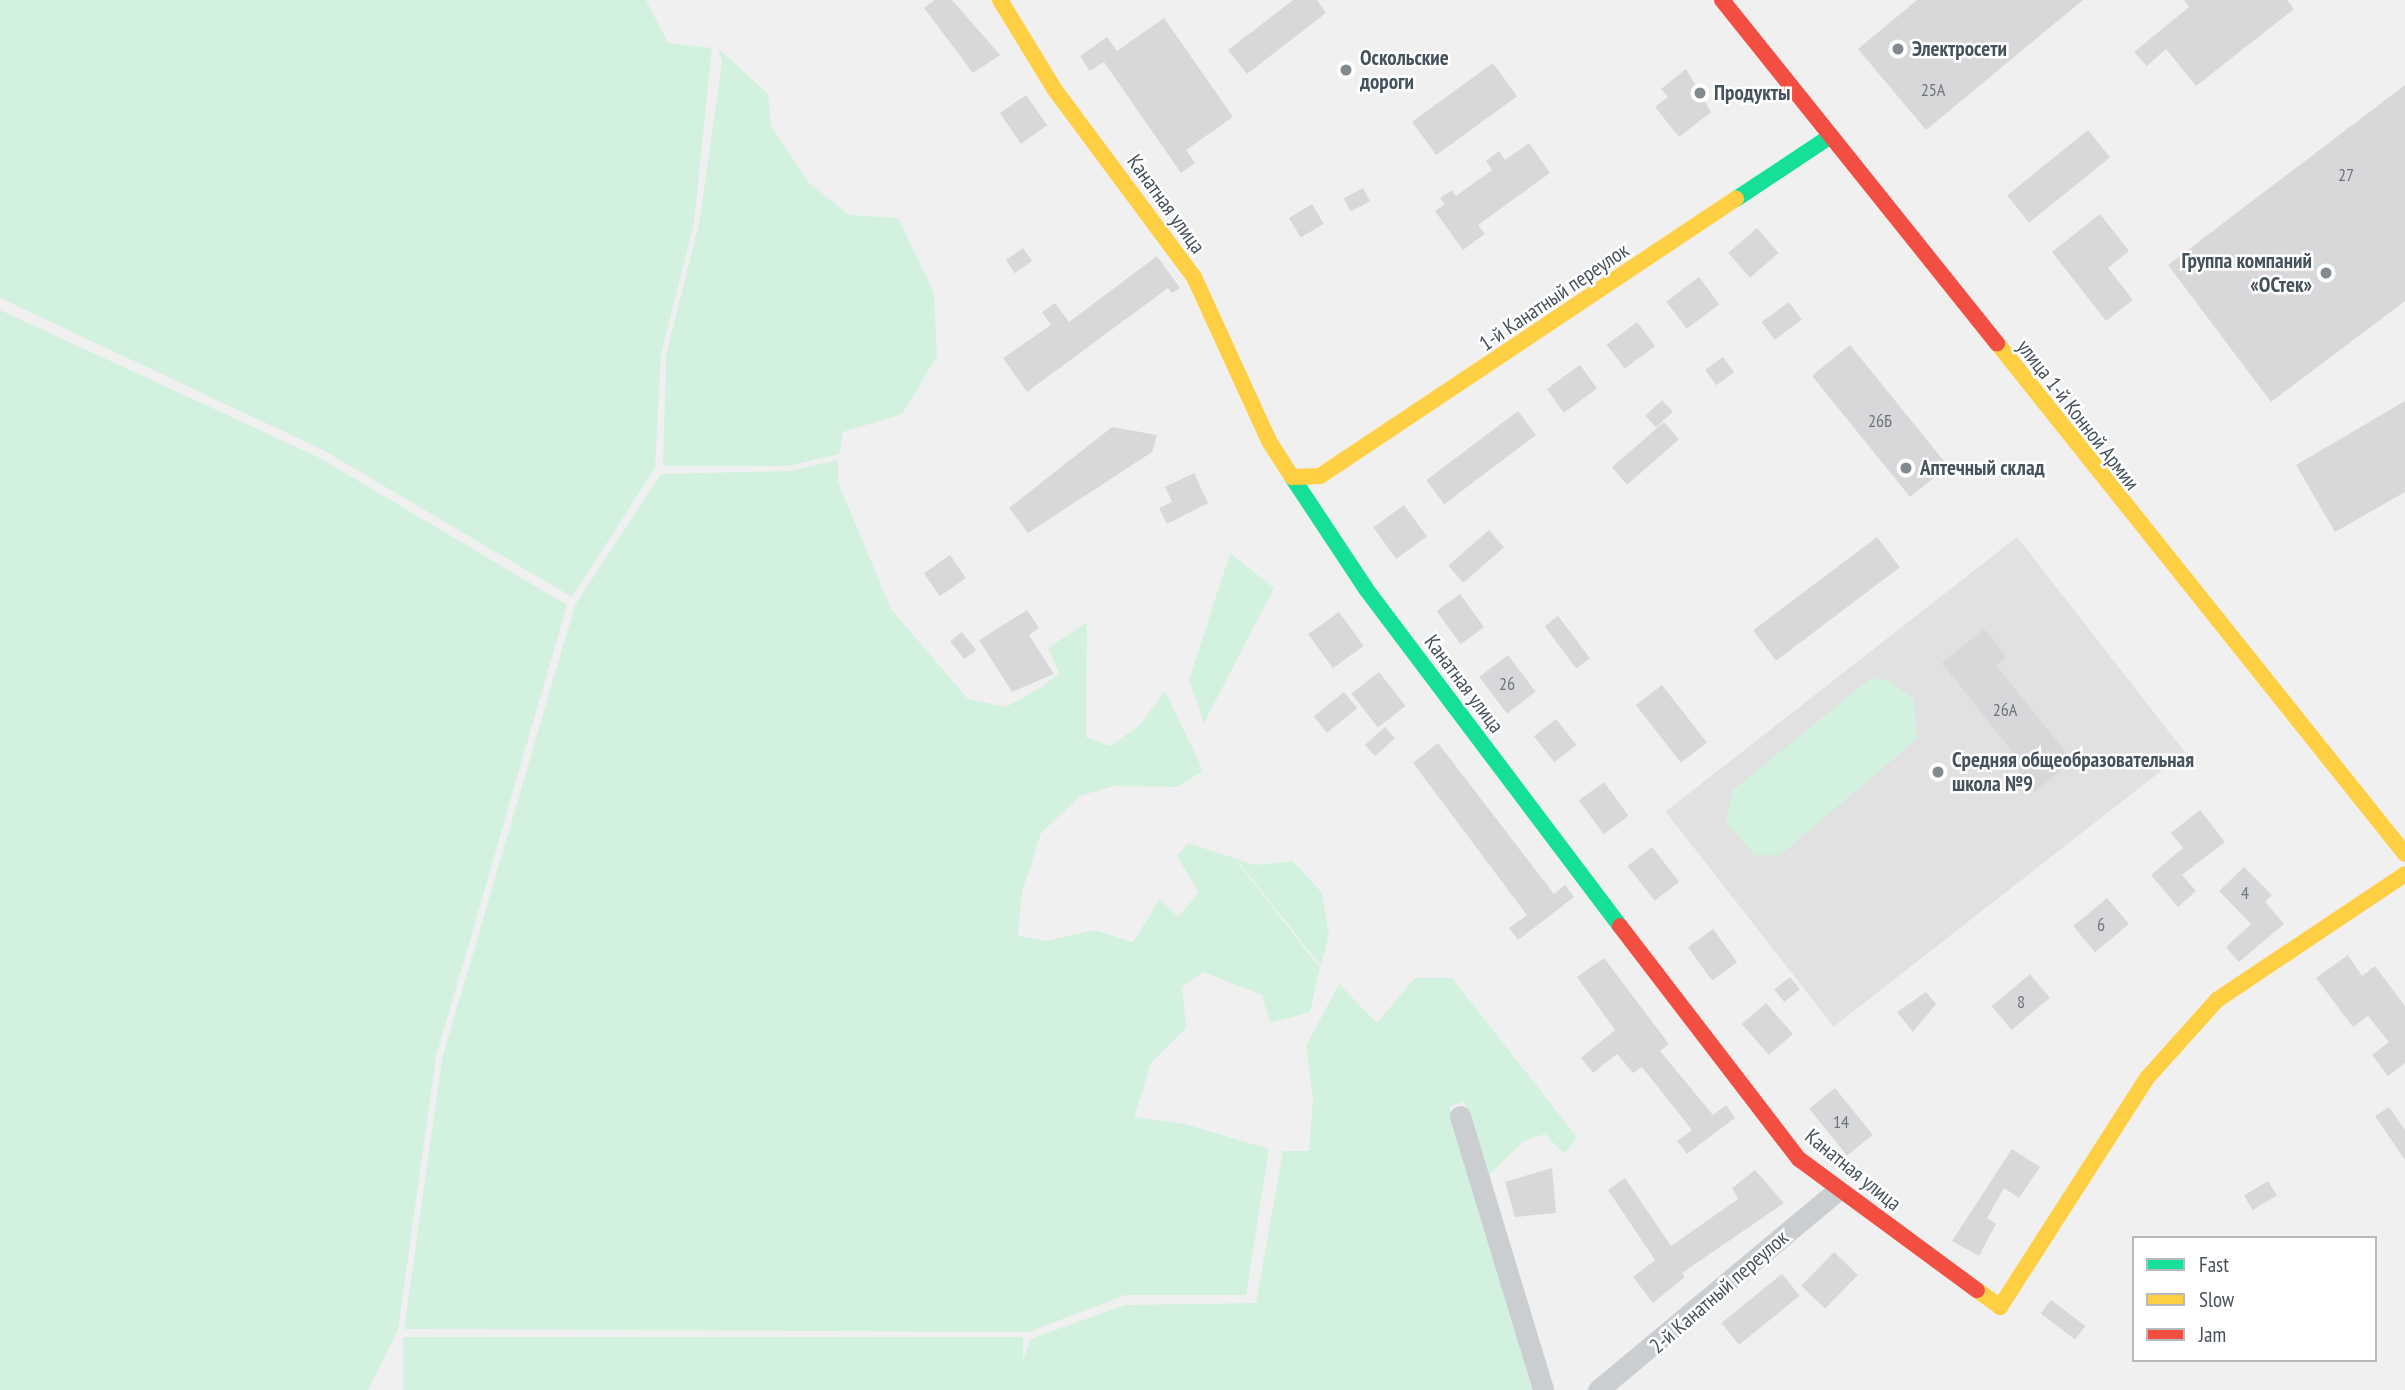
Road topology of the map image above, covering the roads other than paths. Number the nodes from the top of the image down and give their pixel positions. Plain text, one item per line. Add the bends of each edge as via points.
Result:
1 (1000, 0) edge
2 (1722, 0) edge
3 (1831, 136) junction
4 (1294, 477) junction
5 (2405, 854) edge
6 (2405, 874) edge
7 (1460, 1116) dead end
8 (1838, 1190) junction
9 (1543, 1390) edge
10 (1598, 1390) edge

1 - 4 street, Канатная улица via 1055,90 1194,277 1269,441
2 - 3 street, улица 1-й Конной Армии
3 - 4 street, 1-й Канатный переулок via 1320,476
3 - 5 street, улица 1-й Конной Армии
4 - 8 street, Канатная улица via 1366,589 1725,1065 1799,1159
6 - 8 street, Канатная улица via 2280,953 2217,1000 2181,1038 2147,1078 2000,1307
7 - 9 street
8 - 10 street, 2-й Канатный переулок

